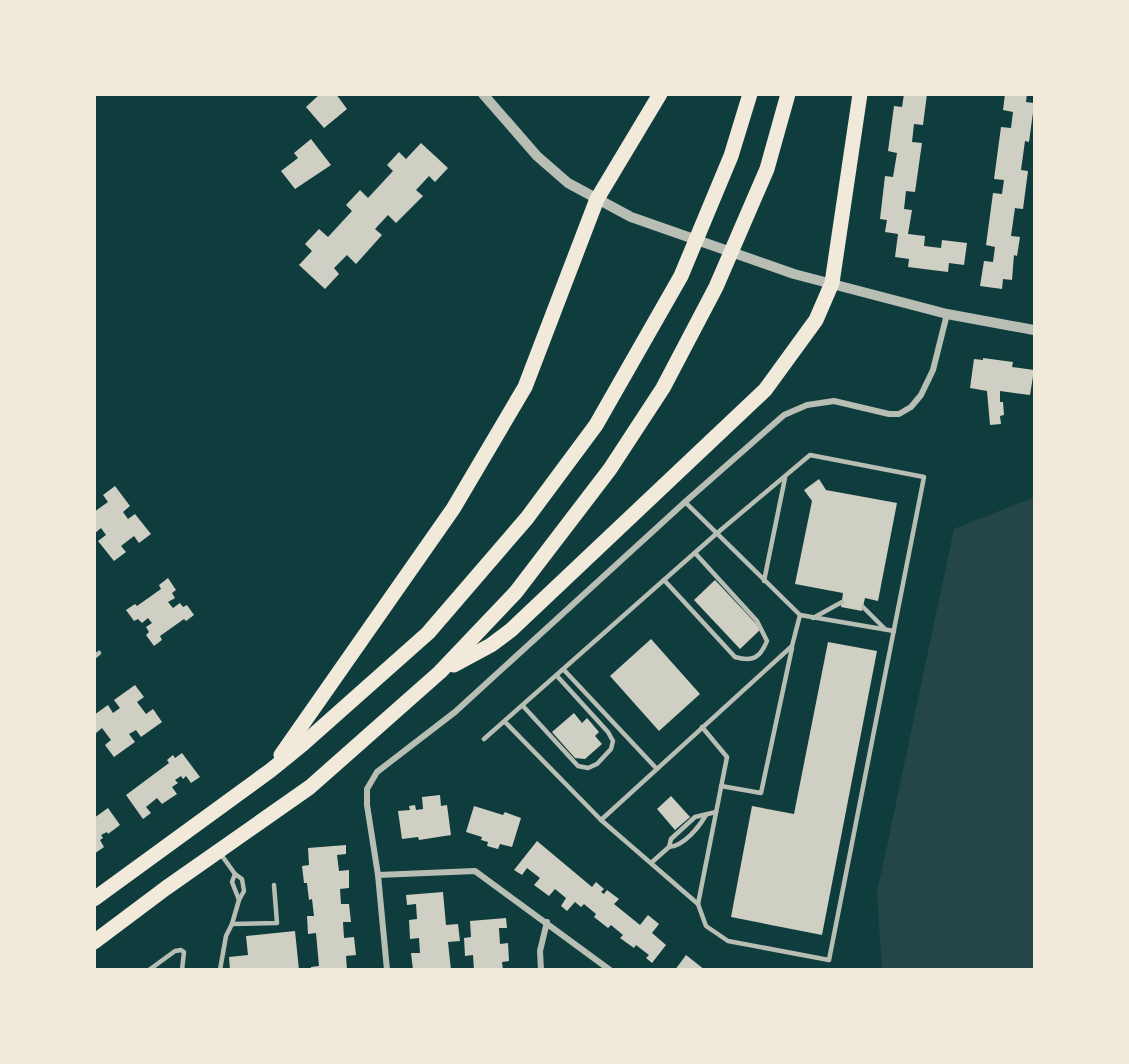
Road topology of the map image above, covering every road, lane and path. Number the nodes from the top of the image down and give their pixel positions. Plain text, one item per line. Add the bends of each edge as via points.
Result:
1 (483, 94) edge
2 (660, 94) edge
3 (750, 94) edge
4 (788, 94) edge
5 (860, 94) edge
6 (597, 199) junction
7 (832, 283) junction
8 (947, 314) junction
9 (1035, 330) edge
10 (785, 476) junction
11 (685, 502) junction
12 (716, 534) junction
13 (695, 553) junction
14 (664, 580) junction
15 (764, 581) junction
16 (842, 602) dead end
17 (863, 607) dead end
18 (800, 615) junction
19 (813, 618) junction
20 (885, 629) junction
21 (894, 631) junction
22 (792, 646) junction
23 (564, 670) junction
24 (440, 672) junction
25 (556, 676) junction
26 (523, 706) junction
27 (505, 722) junction
28 (702, 727) junction
29 (484, 739) dead end
30 (656, 768) junction
31 (271, 770) junction
32 (721, 786) junction
33 (716, 812) junction
34 (706, 815) junction
35 (601, 820) junction
36 (669, 847) junction
37 (218, 850) junction
38 (651, 863) junction
39 (235, 874) junction
40 (378, 875) junction
41 (274, 885) dead end
42 (94, 899) edge
43 (239, 900) junction
44 (698, 904) junction
45 (547, 922) junction
46 (232, 924) junction
47 (94, 942) edge
48 (150, 969) edge
49 (182, 969) edge
50 (220, 969) edge
51 (387, 969) edge
52 (541, 969) edge
53 (610, 969) edge

1 - 6 street via 537,156 568,183
2 - 6 main road
3 - 31 main road via 730,156 681,276 596,425 527,518 428,633
4 - 24 main road via 767,169 716,287 663,388 610,469 516,592
5 - 7 main road
6 - 7 street via 632,217 794,274
6 - 31 main road via 525,387 453,509
7 - 8 street
7 - 24 main road via 816,320 765,390 511,630
8 - 9 street
8 - 11 street via 933,370 911,407 899,414 889,414 834,401 807,405 784,415
10 - 12 lane
10 - 15 lane
10 - 21 lane via 810,455 924,477
11 - 12 lane
11 - 40 street via 455,712 377,772 367,789 367,806
12 - 13 lane
12 - 15 lane
13 - 14 lane
13 - 14 lane via 757,621 768,641 763,652 746,660 735,657
14 - 23 lane
15 - 18 lane
16 - 19 lane
17 - 20 lane
18 - 19 lane
18 - 22 lane
19 - 20 lane
20 - 21 lane
21 - 44 lane via 829,960 728,941 706,926
22 - 28 lane
22 - 32 lane via 761,793
23 - 25 lane
23 - 30 lane
24 - 37 main road via 310,787
25 - 26 lane
25 - 26 lane via 608,732 611,749 597,764 588,768 578,766
26 - 27 lane
27 - 29 lane
27 - 35 lane
28 - 30 lane
28 - 32 lane via 727,757
30 - 35 lane
31 - 42 main road
32 - 33 lane
33 - 34 lane
33 - 44 lane
34 - 36 lane via 677,846
34 - 36 lane via 695,817 671,839
35 - 38 lane
36 - 38 lane
37 - 39 lane
37 - 47 main road
38 - 44 lane
39 - 43 lane via 232,882
39 - 43 lane via 242,879 244,891
40 - 45 street via 475,871
40 - 51 street
41 - 46 lane via 277,923
43 - 46 lane
45 - 52 street via 540,951
45 - 53 street
46 - 50 lane
48 - 49 lane via 181,950

